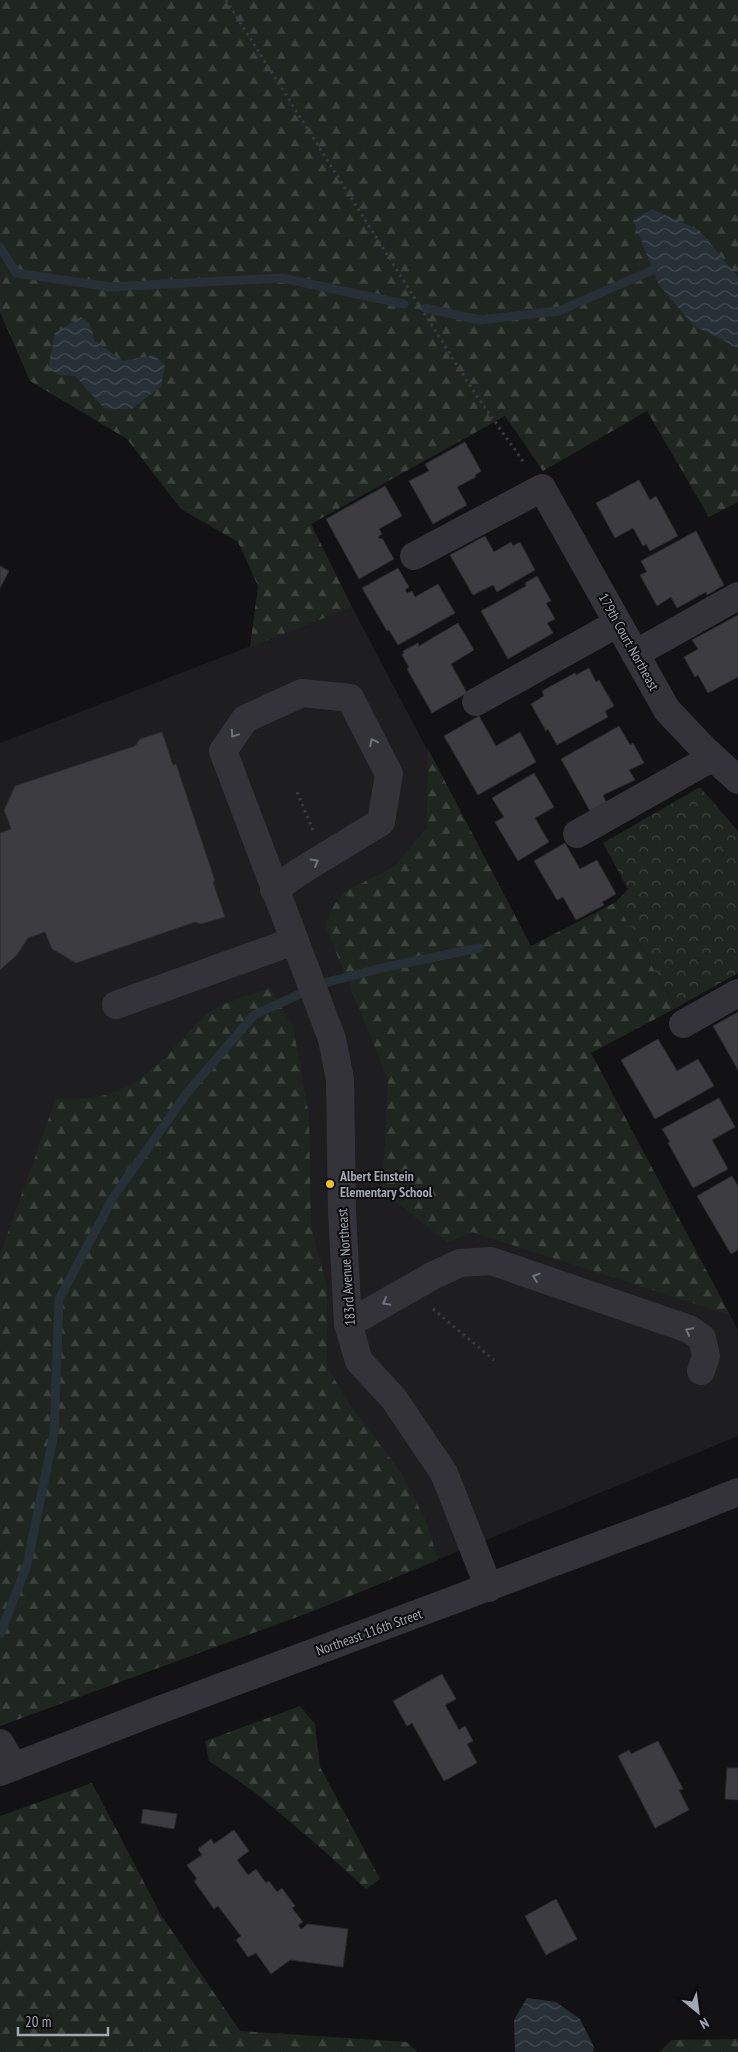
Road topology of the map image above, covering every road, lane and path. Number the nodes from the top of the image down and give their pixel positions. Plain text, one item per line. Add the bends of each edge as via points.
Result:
1 (226, 0) edge
2 (542, 488) junction
3 (414, 556) dead end
4 (738, 596) edge
5 (618, 624) junction
6 (635, 654) junction
7 (476, 702) dead end
8 (713, 757) junction
9 (738, 780) edge
10 (297, 792) dead end
11 (577, 834) dead end
12 (316, 837) dead end
13 (274, 890) junction
14 (294, 941) junction
15 (738, 993) edge
16 (116, 1005) dead end
17 (683, 1024) dead end
18 (427, 1303) dead end
19 (348, 1324) junction
20 (494, 1360) dead end
21 (701, 1371) dead end
22 (738, 1492) edge
23 (489, 1588) junction
24 (0, 1743) edge
25 (7, 1770) edge

1 - 2 path via 476,395
2 - 3 street
2 - 5 street, 179th Court Northeast
4 - 6 street
5 - 6 street, 179th Court Northeast
5 - 7 street
6 - 8 street, 179th Court Northeast via 667,710
8 - 9 street, 179th Court Northeast
8 - 11 street
10 - 12 path
13 -> 13 street, 183rd Avenue Northeast via 381,822 389,774 350,698 302,693 245,719 223,751
13 - 14 street, 183rd Avenue Northeast
14 - 16 street
14 - 19 street, 183rd Avenue Northeast via 332,1039 340,1079
15 - 17 street
18 - 20 path
21 -> 19 street via 706,1356 702,1338 689,1329 490,1261 460,1263
19 - 23 street, 183rd Avenue Northeast via 359,1361 394,1399 444,1473
22 - 23 street, Northeast 116th Street
23 - 25 street, Northeast 116th Street
24 - 25 street

